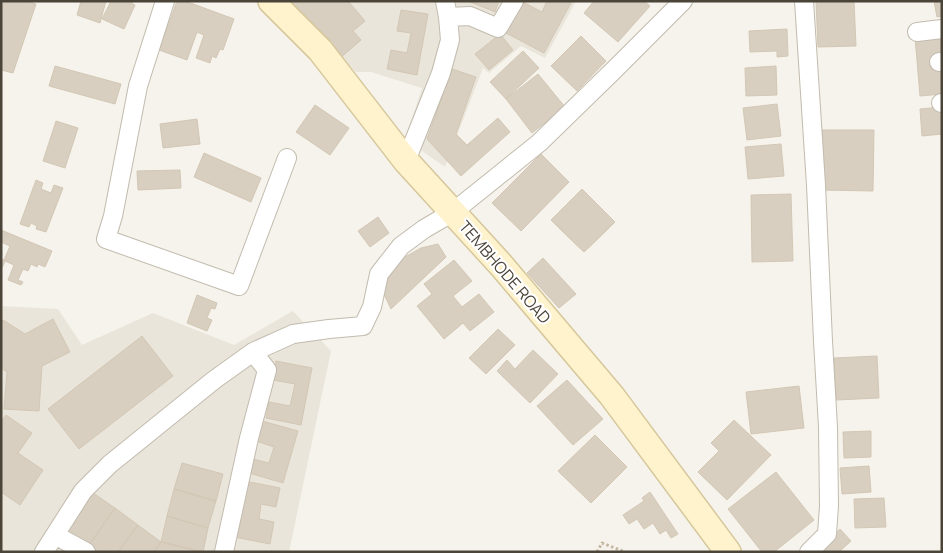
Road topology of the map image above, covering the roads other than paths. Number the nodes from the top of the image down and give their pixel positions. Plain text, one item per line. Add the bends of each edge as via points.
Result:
1 (165, 1) edge
2 (271, 1) edge
3 (514, 1) edge
4 (683, 1) edge
5 (804, 1) edge
6 (446, 9) edge
7 (942, 29) edge
8 (917, 32) dead end
9 (287, 158) dead end
10 (406, 160) junction
11 (453, 212) junction
12 (253, 352) junction
13 (55, 535) junction
14 (44, 552) edge
15 (86, 552) edge
16 (224, 552) edge
17 (728, 552) edge
18 (809, 552) edge

1 - 9 street via 138,86 106,239 239,286
2 - 10 street, TEMBHODE ROAD via 320,50
3 - 6 street via 498,28
4 - 11 street via 539,142
5 - 18 street via 816,185 829,506 827,534
6 - 10 street via 450,40 441,73
7 - 8 street
10 - 11 street, TEMBHODE ROAD
11 - 12 street via 401,246 384,267 364,326 293,334
11 - 17 street, TEMBHODE ROAD via 612,396
12 - 13 street via 110,464 83,490
12 - 16 street via 267,370
13 - 14 street
13 - 15 street

